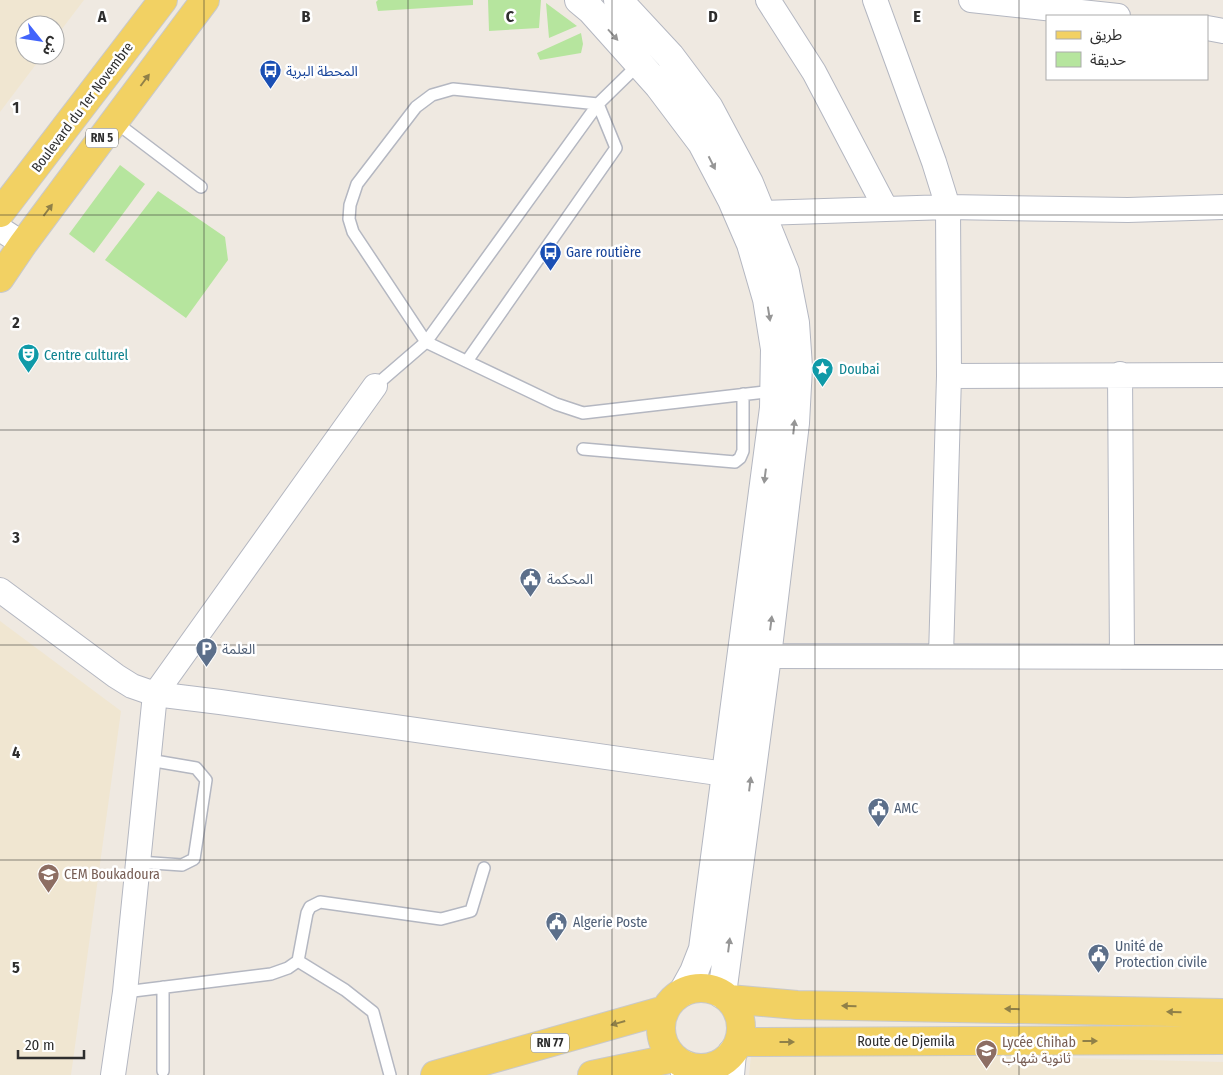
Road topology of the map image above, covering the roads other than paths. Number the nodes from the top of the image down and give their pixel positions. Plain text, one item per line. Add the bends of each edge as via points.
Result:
1 (164, 0) edge
2 (205, 0) edge
3 (579, 0) edge
4 (618, 0) edge
5 (768, 0) edge
6 (875, 0) edge
7 (971, 0) edge
8 (1109, 15) edge
9 (1208, 28) edge
10 (1223, 31) edge
11 (663, 48) junction
12 (639, 64) junction
13 (598, 104) junction
14 (114, 122) junction
15 (201, 187) dead end
16 (948, 207) junction
17 (1223, 207) edge
18 (886, 209) junction
19 (0, 213) edge
20 (751, 217) junction
21 (0, 229) edge
22 (23, 244) junction
23 (0, 278) edge
24 (426, 342) junction
25 (467, 361) junction
26 (1120, 374) junction
27 (1223, 375) edge
28 (949, 376) junction
29 (375, 386) joint
30 (774, 390) junction
31 (742, 394) junction
32 (583, 449) dead end
33 (0, 590) edge
34 (754, 652) junction
35 (941, 656) junction
36 (1122, 657) junction
37 (1223, 657) edge
38 (155, 694) junction
39 (148, 760) junction
40 (725, 774) junction
41 (138, 862) junction
42 (484, 868) dead end
43 (298, 961) junction
44 (163, 987) junction
45 (125, 992) junction
46 (726, 996) junction
47 (674, 1001) junction
48 (1223, 1013) edge
49 (1223, 1040) edge
50 (734, 1057) edge
51 (681, 1066) edge
52 (164, 1071) dead end
53 (113, 1075) edge
54 (390, 1075) edge
55 (435, 1075) edge
56 (592, 1075) edge

1 - 19 main road, Boulevard du 1er Novembre / RN 5
14 -> 2 main road, RN 5
3 -> 12 main road
4 - 11 main road
5 - 18 street via 814,72
6 - 16 street
7 - 8 street
9 - 10 street
11 - 12 main road
11 - 20 main road via 709,108 749,183
12 - 13 lane
12 -> 20 main road via 702,143
13 - 24 lane
13 - 24 lane via 453,89 432,95 416,107 357,184 349,219 354,232
13 - 25 lane via 616,148
14 - 15 lane
22 -> 14 main road, RN 5
16 - 17 street via 1128,210
16 - 18 street
16 - 28 street
18 - 20 street
20 -> 30 main road via 751,244 767,299 775,349
34 -> 20 main road via 795,424 798,368 794,323 784,272
21 - 22 street
22 - 23 main road, RN 5
24 - 25 lane
24 - 29 lane
25 - 31 lane via 535,395 583,414
26 - 27 street
26 - 28 street
26 - 36 street
28 - 35 street
29 - 38 street
30 - 31 lane
30 -> 34 main road
31 - 32 lane via 743,451 735,462
33 - 38 street via 116,676
34 - 35 street
34 - 40 main road
46 -> 34 main road
35 - 36 street
36 - 37 street
38 - 39 street
38 - 40 street
39 - 41 street
39 - 41 lane via 196,768 206,780 194,858 182,865
40 - 47 main road via 703,949 694,972
41 - 45 street
42 - 43 lane via 471,911 441,919 320,902 310,907
43 - 44 lane via 271,974
43 - 54 lane via 373,1012
44 - 45 lane
44 - 52 lane
45 - 53 street
46 - 47 main road via 710,988 696,988
48 -> 46 main road via 797,1006
46 - 50 main road via 739,1015 741,1028
47 - 51 main road via 661,1022 661,1036
47 -> 55 main road, RN 77
50 -> 49 main road, Route de Djemila
50 - 51 main road via 710,1067
51 - 56 main road

